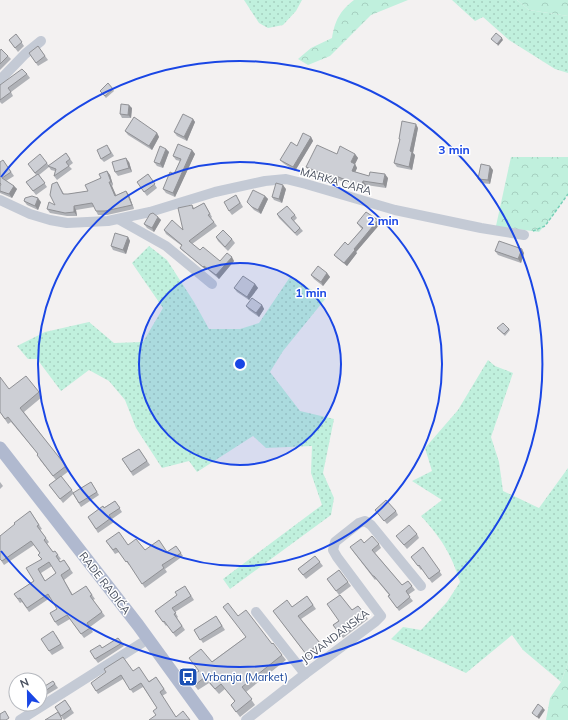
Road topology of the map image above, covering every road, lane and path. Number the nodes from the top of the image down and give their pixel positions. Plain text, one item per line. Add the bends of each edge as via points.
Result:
1 (41, 41) dead end
2 (0, 80) edge
3 (568, 194) edge
4 (0, 200) edge
5 (118, 219) junction
6 (524, 236) joint
7 (212, 284) dead end
8 (0, 448) edge
9 (421, 586) dead end
10 (256, 612) dead end
11 (148, 638) junction
12 (305, 674) junction
13 (20, 720) edge
14 (208, 720) edge
15 (246, 720) edge

1 - 2 street
3 - 6 path via 544,226
4 - 5 street, MARKA CARA via 30,214 67,223
5 - 6 street, MARKA CARA via 228,189 264,181 286,180 395,210
5 - 7 street via 166,246
8 - 11 main road, RADE RADIĆA
9 - 12 street, JOVANDANSKA via 371,525 365,521 359,523 335,542 333,550 381,616
10 - 12 street, JOVANDANSKA
11 - 13 street
11 - 14 main road, RADE RADIĆA
12 - 15 street, JOVANDANSKA

